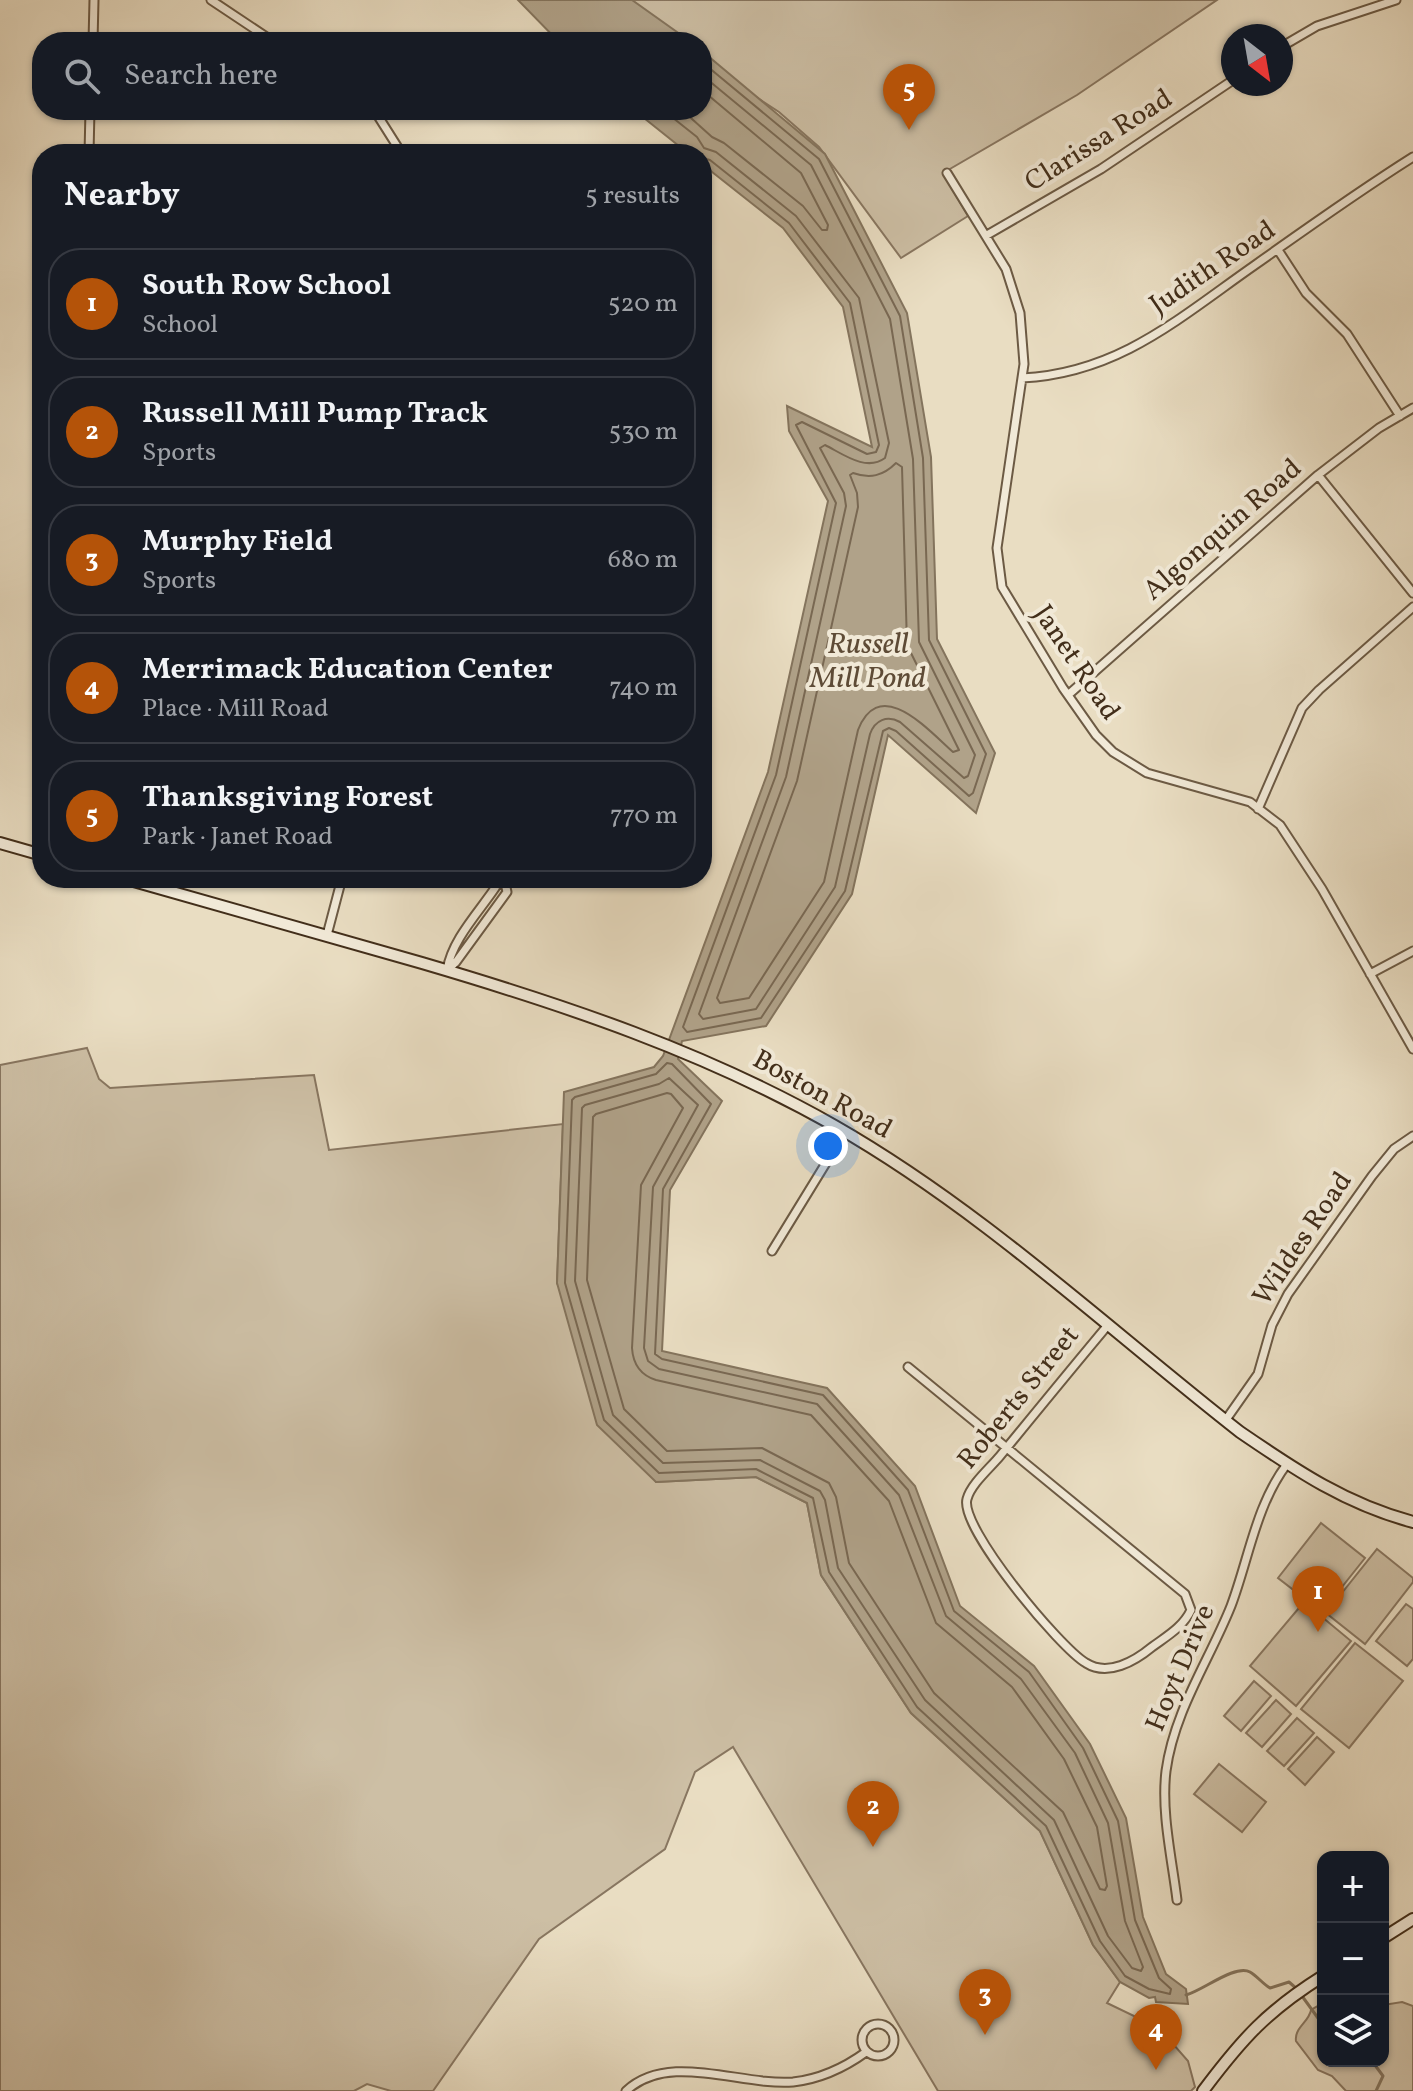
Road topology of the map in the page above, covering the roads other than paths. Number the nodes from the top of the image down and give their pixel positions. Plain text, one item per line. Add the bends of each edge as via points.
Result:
1 (94, 0) edge
2 (211, 0) edge
3 (1396, 0) edge
4 (93, 32) edge
5 (259, 32) edge
6 (1293, 40) edge
7 (1221, 88) edge
8 (90, 120) edge
9 (381, 120) edge
10 (89, 144) edge
11 (396, 144) edge
12 (1413, 157) edge
13 (947, 173) dead end
14 (987, 235) junction
15 (1278, 250) junction
16 (1022, 378) junction
17 (1413, 408) edge
18 (1400, 416) junction
19 (1318, 475) junction
20 (1413, 593) edge
21 (1413, 607) edge
22 (1068, 695) junction
23 (1258, 809) junction
24 (0, 843) edge
25 (32, 852) edge
26 (159, 888) edge
27 (339, 888) edge
28 (495, 888) edge
29 (327, 935) junction
30 (1413, 951) edge
31 (447, 970) junction
32 (1370, 974) junction
33 (1413, 1049) edge
34 (845, 1132) junction
35 (1413, 1136) edge
36 (772, 1251) dead end
37 (1108, 1325) junction
38 (908, 1367) dead end
39 (1225, 1421) junction
40 (1005, 1449) junction
41 (1287, 1464) junction
42 (1413, 1522) edge
43 (1177, 1900) dead end
44 (1413, 1919) edge
45 (1389, 1934) edge
46 (1317, 1980) edge
47 (866, 2052) junction
48 (626, 2091) edge
49 (1203, 2091) edge

1 - 4 street
2 - 5 street
3 - 6 street via 1317,26
7 - 14 street, Clarissa Road via 1101,169
8 - 10 street
9 - 11 street
12 - 15 street, Judith Road
13 - 14 street, Janet Road
14 - 16 street, Janet Road via 1006,269 1020,313
15 - 16 street, Judith Road via 1128,351 1092,367
15 - 18 street via 1306,293 1347,334
16 - 22 street, Janet Road via 997,548 1002,587
17 - 18 street, Algonquin Road
18 - 19 street, Algonquin Road
19 - 20 street
19 - 22 street, Algonquin Road
21 - 23 street via 1302,708
22 - 23 street, Janet Road via 1113,752 1147,773 1250,802
23 - 32 street, Janet Road via 1280,825 1301,854
24 - 25 main road
26 - 29 main road, Boston Road
27 - 29 street
28 - 31 street via 449,957
29 - 31 main road, Boston Road
30 - 32 street
31 - 34 main road, Boston Road via 666,1044 762,1086
32 - 33 street, Janet Road
34 - 36 street
34 - 37 main road, Boston Road via 927,1184
35 - 39 street, Wildes Road via 1372,1176 1288,1294 1272,1325 1258,1374
37 - 39 main road, Boston Road
37 - 40 street, Roberts Street
38 - 40 street
39 - 41 main road, Boston Road
40 - 40 street, Roberts Street via 971,1491 967,1511 1032,1612 1086,1664 1101,1668 1137,1660 1186,1621 1190,1607 1185,1594
41 - 42 main road, Boston Road via 1362,1506
41 - 43 street, Hoyt Drive via 1263,1503 1229,1610 1187,1699 1169,1754 1168,1823
44 - 45 main road
46 - 49 main road via 1251,2031
47 - 47 street via 861,2039 867,2028 889,2028 894,2039 890,2051 880,2057
47 - 48 street via 833,2072 803,2080 665,2072

